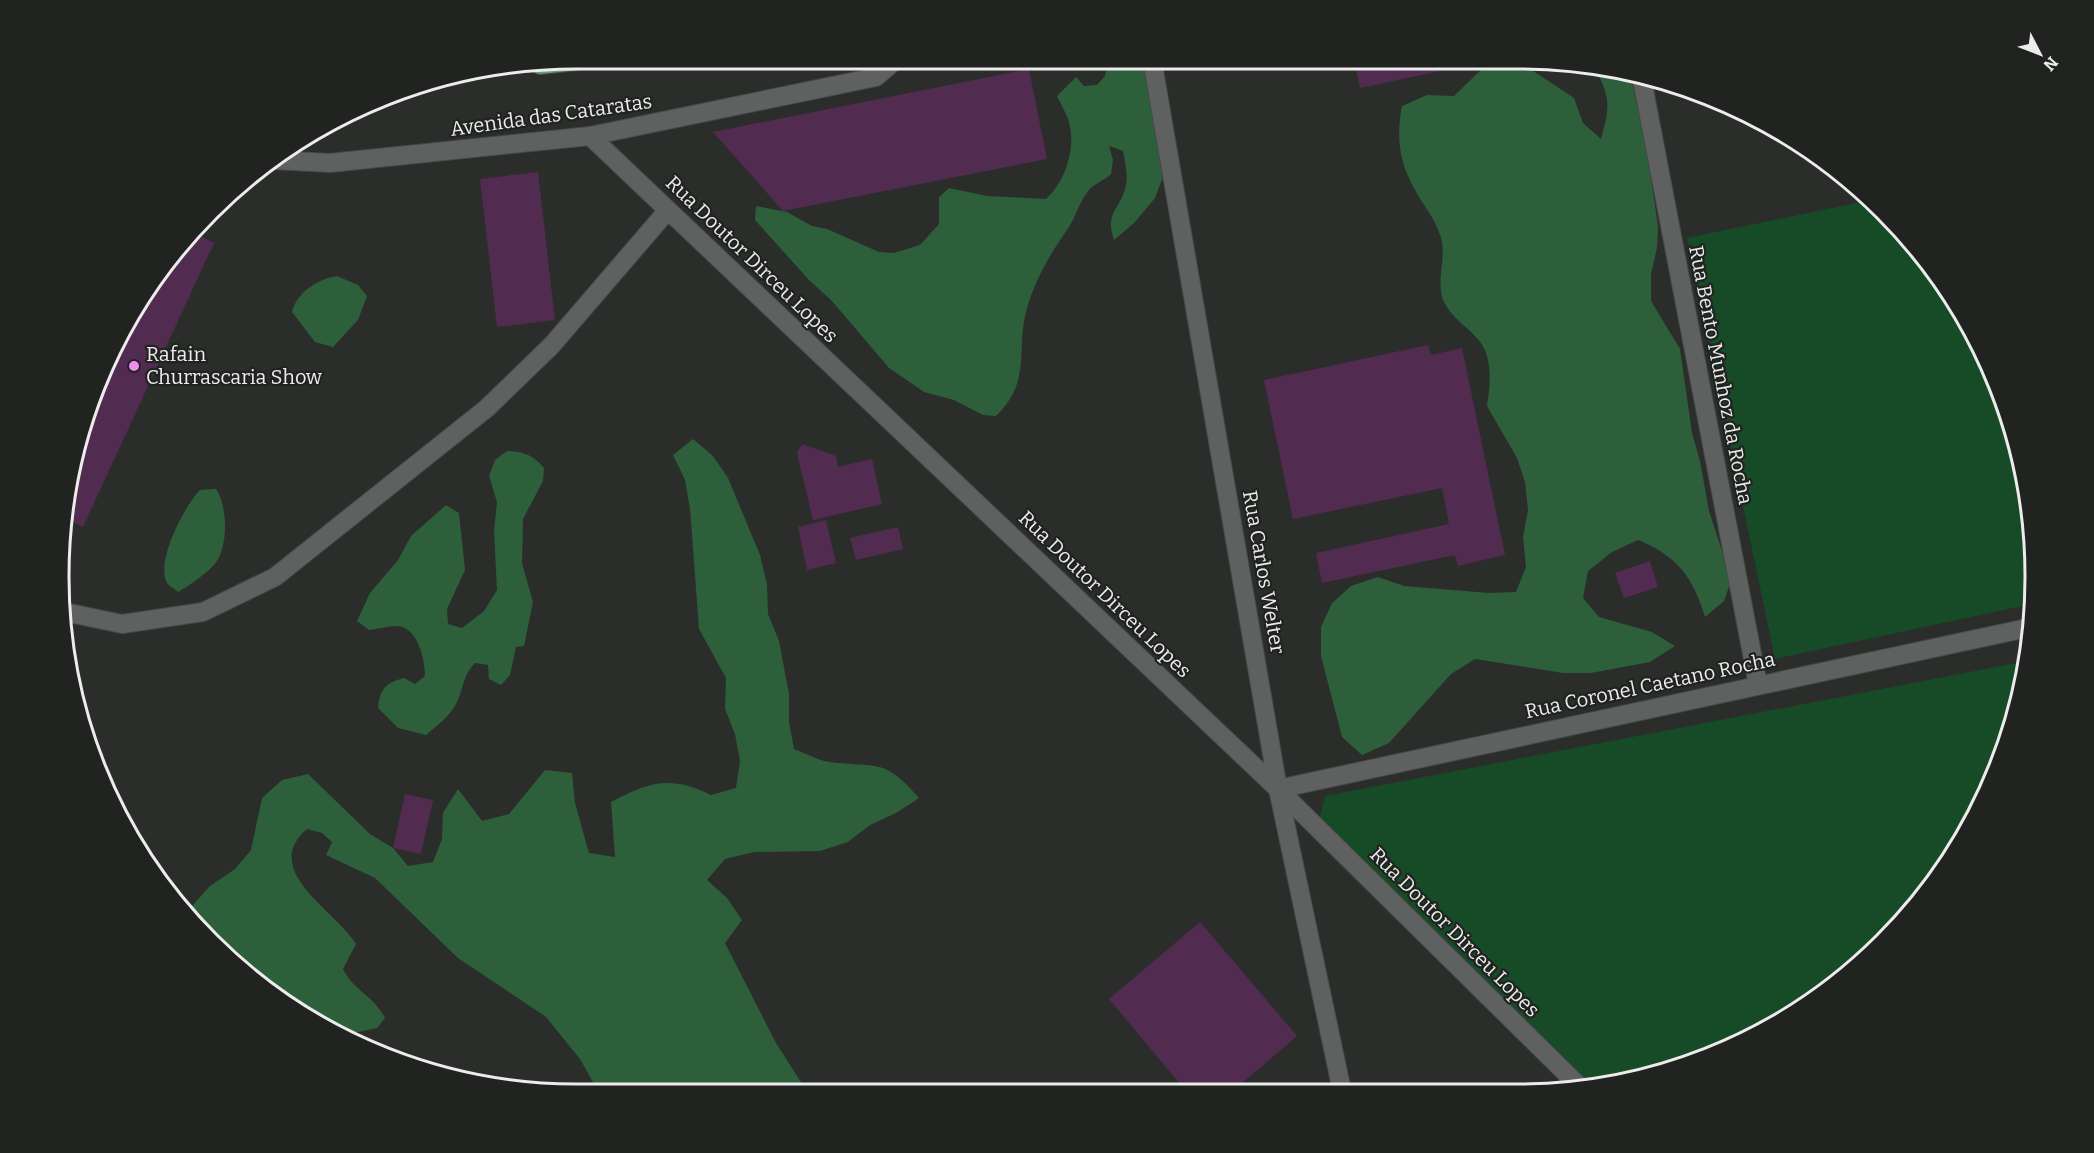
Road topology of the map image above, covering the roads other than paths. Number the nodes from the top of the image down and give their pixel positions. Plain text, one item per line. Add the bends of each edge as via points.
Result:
1 (885, 69) edge
2 (1154, 69) edge
3 (1643, 85) edge
4 (590, 136) junction
5 (287, 161) edge
6 (668, 210) junction
7 (70, 613) edge
8 (2022, 629) edge
9 (1758, 685) junction
10 (1278, 789) junction
11 (1574, 1081) edge
12 (1340, 1084) edge

1 - 4 street, Avenida das Cataratas via 876,77
2 - 10 street, Rua Carlos Welter
3 - 9 street, Rua Bento Munhoz da Rocha
4 - 5 street, Avenida das Cataratas via 330,163
4 - 6 street, Rua Doutor Dirceu Lopes
6 - 7 street via 552,345 487,408 275,577 203,612 122,624
6 - 10 street, Rua Doutor Dirceu Lopes
8 - 9 street, Rua Coronel Caetano Rocha
9 - 10 street, Rua Coronel Caetano Rocha
10 - 11 street, Rua Doutor Dirceu Lopes
10 - 12 street, Rua Carlos Welter

